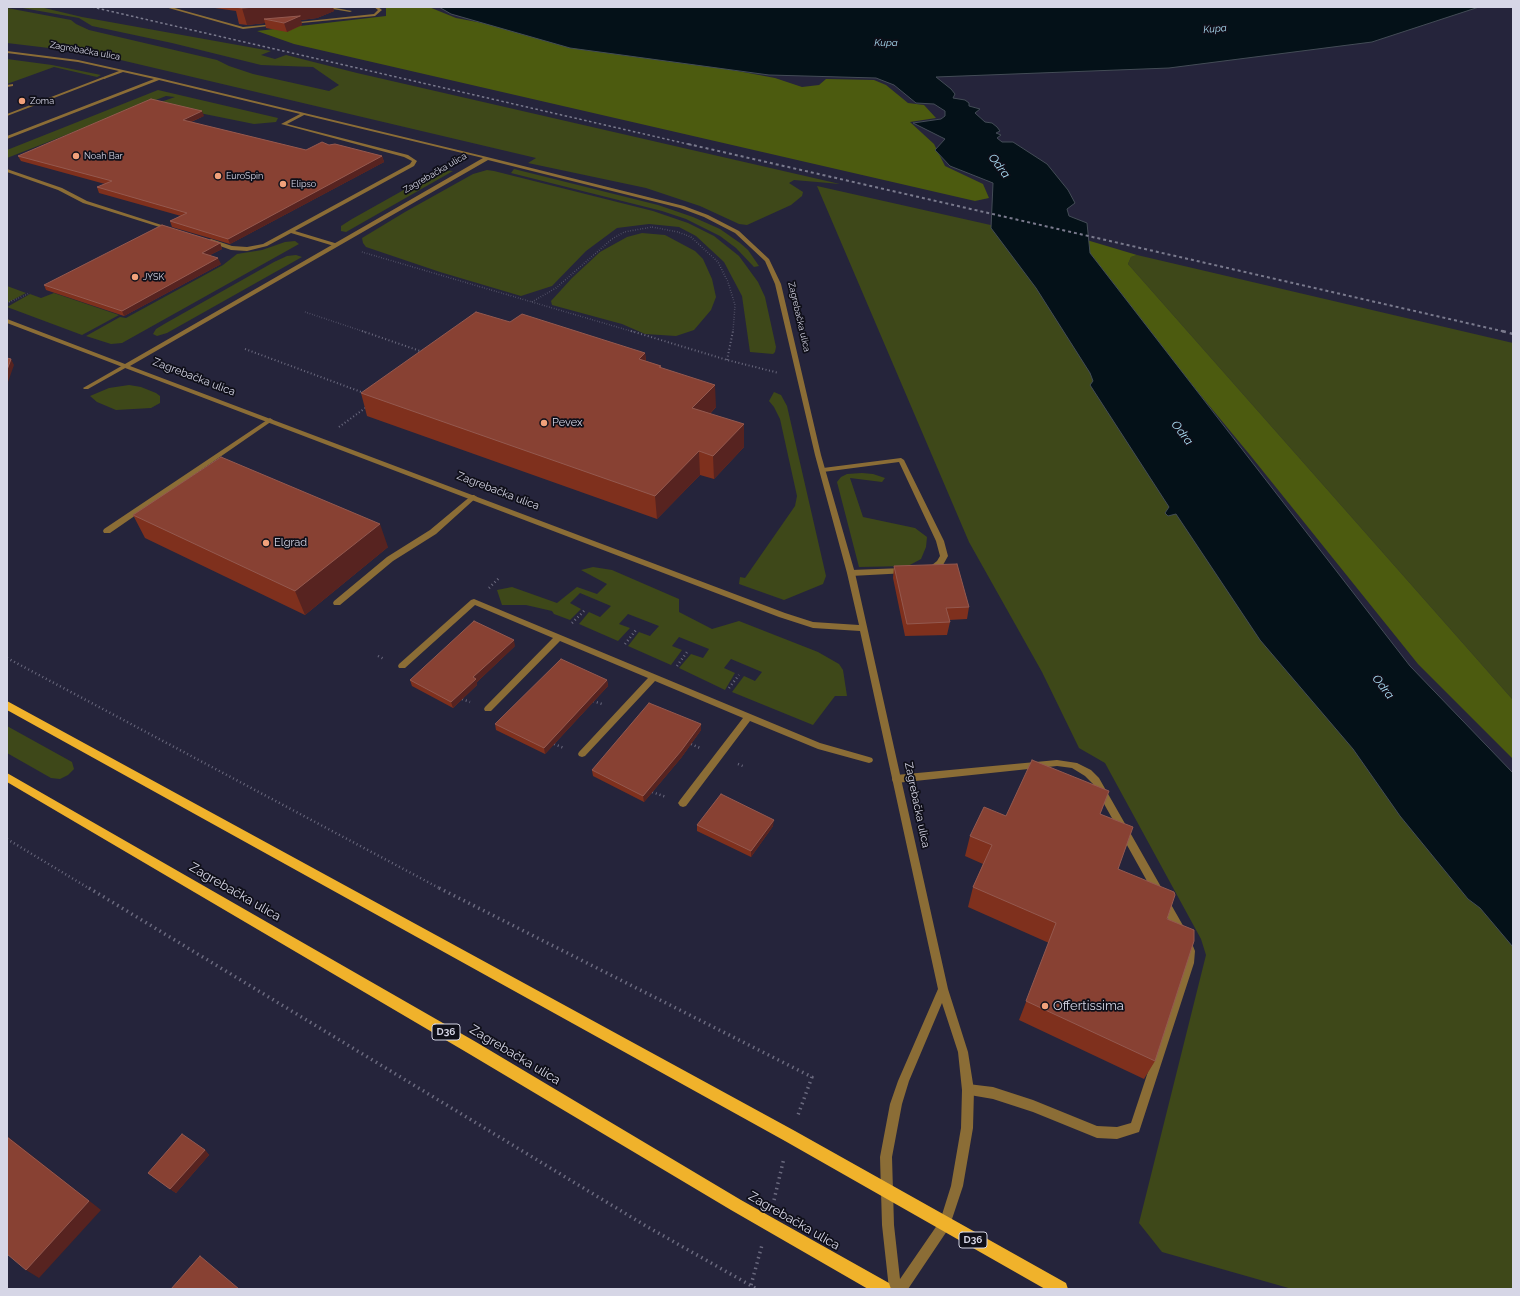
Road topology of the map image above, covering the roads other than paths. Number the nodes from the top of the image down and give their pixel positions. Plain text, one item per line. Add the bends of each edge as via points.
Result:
1 (167, 7) edge
2 (323, 7) edge
3 (376, 7) edge
4 (350, 11) dead end
5 (282, 24) edge
6 (290, 24) edge
7 (7, 52) edge
8 (124, 71) junction
9 (158, 79) junction
10 (12, 84) dead end
11 (7, 86) edge
12 (304, 114) junction
13 (7, 115) edge
14 (7, 138) edge
15 (487, 158) junction
16 (7, 170) edge
17 (177, 231) edge
18 (291, 231) junction
19 (206, 240) edge
20 (336, 245) junction
21 (7, 321) edge
22 (125, 366) junction
23 (86, 388) dead end
24 (270, 420) junction
25 (823, 470) junction
26 (474, 497) junction
27 (107, 531) dead end
28 (911, 570) edge
29 (926, 570) edge
30 (851, 573) junction
31 (337, 603) dead end
32 (863, 628) junction
33 (558, 638) junction
34 (402, 666) dead end
35 (653, 678) junction
36 (7, 705) edge
37 (488, 709) dead end
38 (748, 717) junction
39 (582, 754) dead end
40 (869, 760) dead end
41 (7, 778) edge
42 (896, 779) junction
43 (682, 803) dead end
44 (943, 989) junction
45 (968, 1090) junction
46 (886, 1190) junction
47 (945, 1224) junction
48 (882, 1289) edge
49 (895, 1289) edge
50 (901, 1289) edge
51 (1060, 1289) edge

1 - 5 street via 243,28
2 - 4 street
3 - 6 street via 380,10 375,15
7 - 8 street, Zagrebačka ulica via 78,61
8 - 9 street, Zagrebačka ulica
8 - 13 street
9 - 12 street, Zagrebačka ulica
9 - 14 street
10 - 11 street
12 - 15 street, Zagrebačka ulica
12 - 18 street via 283,124 406,156 415,161 412,165
15 - 20 street, Zagrebačka ulica
15 - 25 street, Zagrebačka ulica via 682,207 737,232 767,260 776,276
16 - 17 street via 60,188 85,202
18 - 19 street via 265,245 246,249 231,248
18 - 20 street
20 - 22 street, Zagrebačka ulica
21 - 22 street, Zagrebačka ulica
22 - 23 street
22 - 24 street, Zagrebačka ulica
24 - 26 street, Zagrebačka ulica
24 - 27 street
25 - 29 street via 901,460 940,542 944,556 934,569
25 - 30 street, Zagrebačka ulica
26 - 31 street via 433,532 390,559
26 - 32 street, Zagrebačka ulica via 782,615 813,625
28 - 30 street
30 - 32 street, Zagrebačka ulica
32 - 42 street, Zagrebačka ulica
33 - 34 street via 474,602
33 - 35 street
33 - 37 street
35 - 38 street
35 - 39 street
36 - 46 main road, D36
38 - 40 street via 818,746
38 - 43 street
41 - 48 main road, Zagrebačka ulica / D36 via 472,1047
42 - 44 street, Zagrebačka ulica
42 - 45 street via 1057,763 1074,765 1088,773 1096,781 1187,941 1190,951 1189,963 1135,1128 1117,1133 1097,1132 1033,1106 992,1093
44 - 45 street, Zagrebačka ulica via 963,1052
44 - 46 street via 896,1104 886,1157
45 - 47 street, Zagrebačka ulica via 967,1128 962,1160
46 - 47 main road, D36
46 - 49 street
47 - 50 street, Zagrebačka ulica
47 - 51 main road, D36

